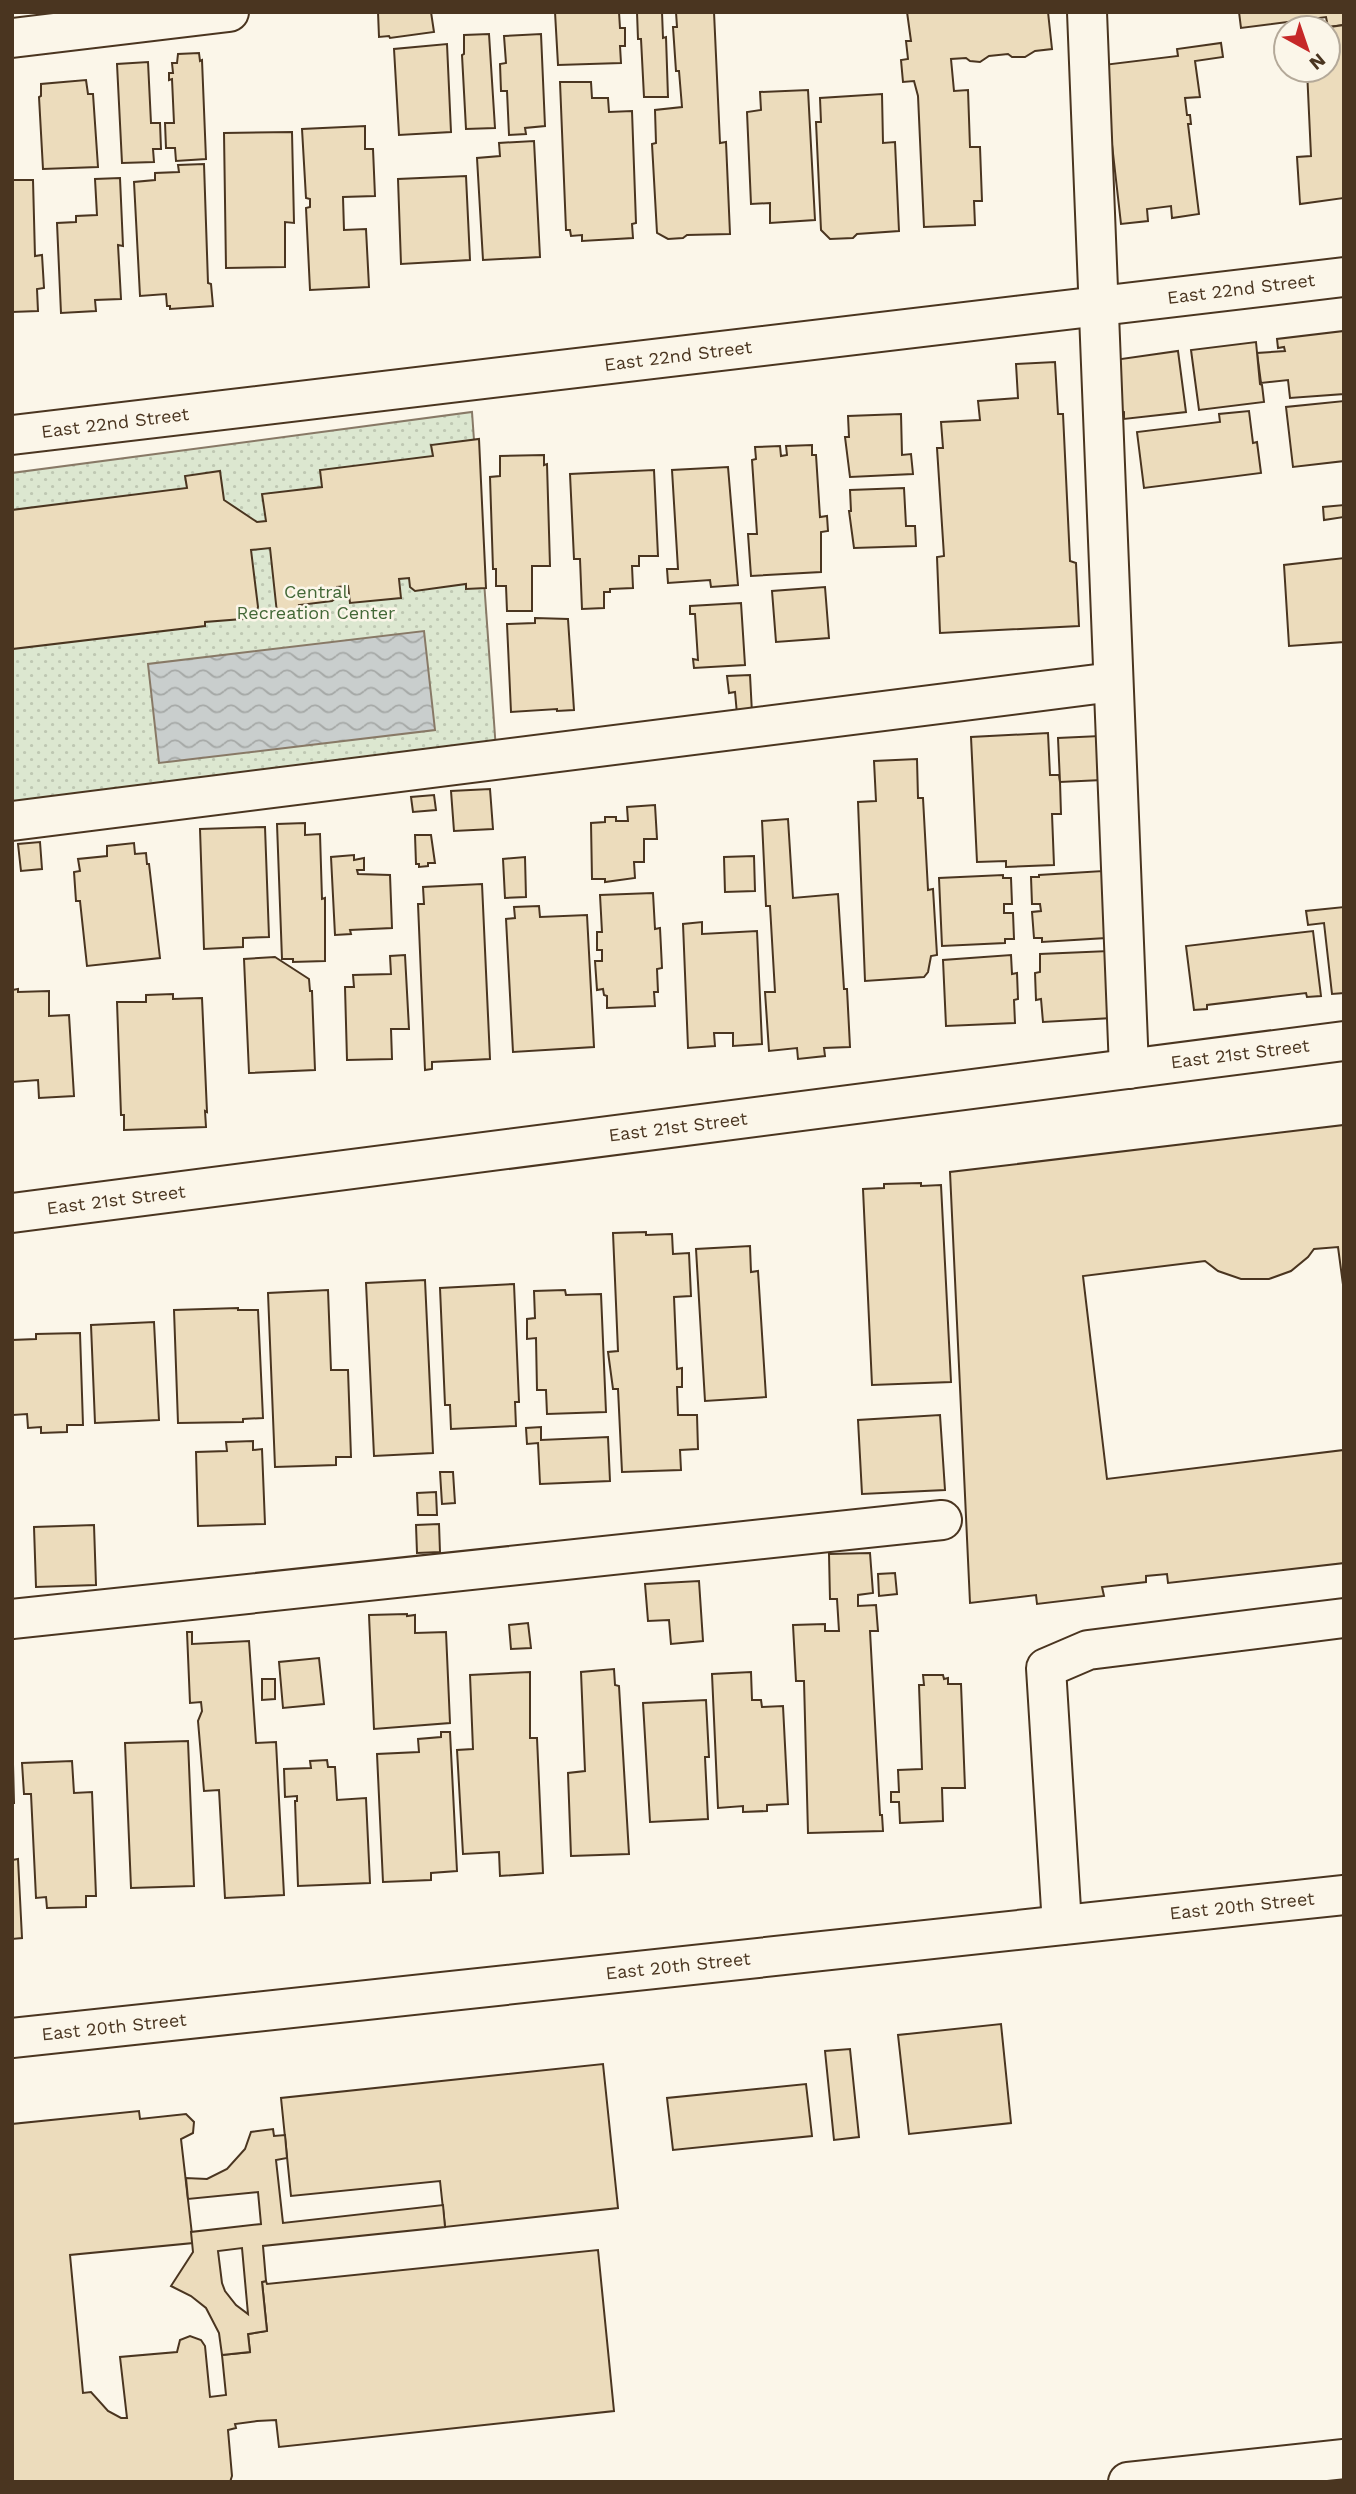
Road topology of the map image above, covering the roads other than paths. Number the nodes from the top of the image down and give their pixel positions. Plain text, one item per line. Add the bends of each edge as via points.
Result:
1 (229, 12) edge
2 (1087, 12) edge
3 (12, 38) edge
4 (1344, 277) edge
5 (1097, 306) junction
6 (12, 435) edge
7 (1113, 682) junction
8 (12, 821) edge
9 (1344, 1041) edge
10 (1129, 1069) junction
11 (12, 1213) edge
12 (942, 1520) dead end
13 (1344, 1618) edge
14 (12, 1619) edge
15 (1344, 1895) edge
16 (1062, 1925) junction
17 (12, 2038) edge
18 (1344, 2459) edge
19 (1128, 2482) edge

1 - 3 street
2 - 5 street
4 - 5 street, East 22nd Street
5 - 6 street, East 22nd Street
5 - 7 street
7 - 8 street
7 - 10 street
9 - 10 street, East 21st Street
10 - 11 street, East 21st Street
12 - 14 street
13 - 16 street via 1088,1650 1046,1668
15 - 16 street, East 20th Street
16 - 17 street, East 20th Street
18 - 19 street

